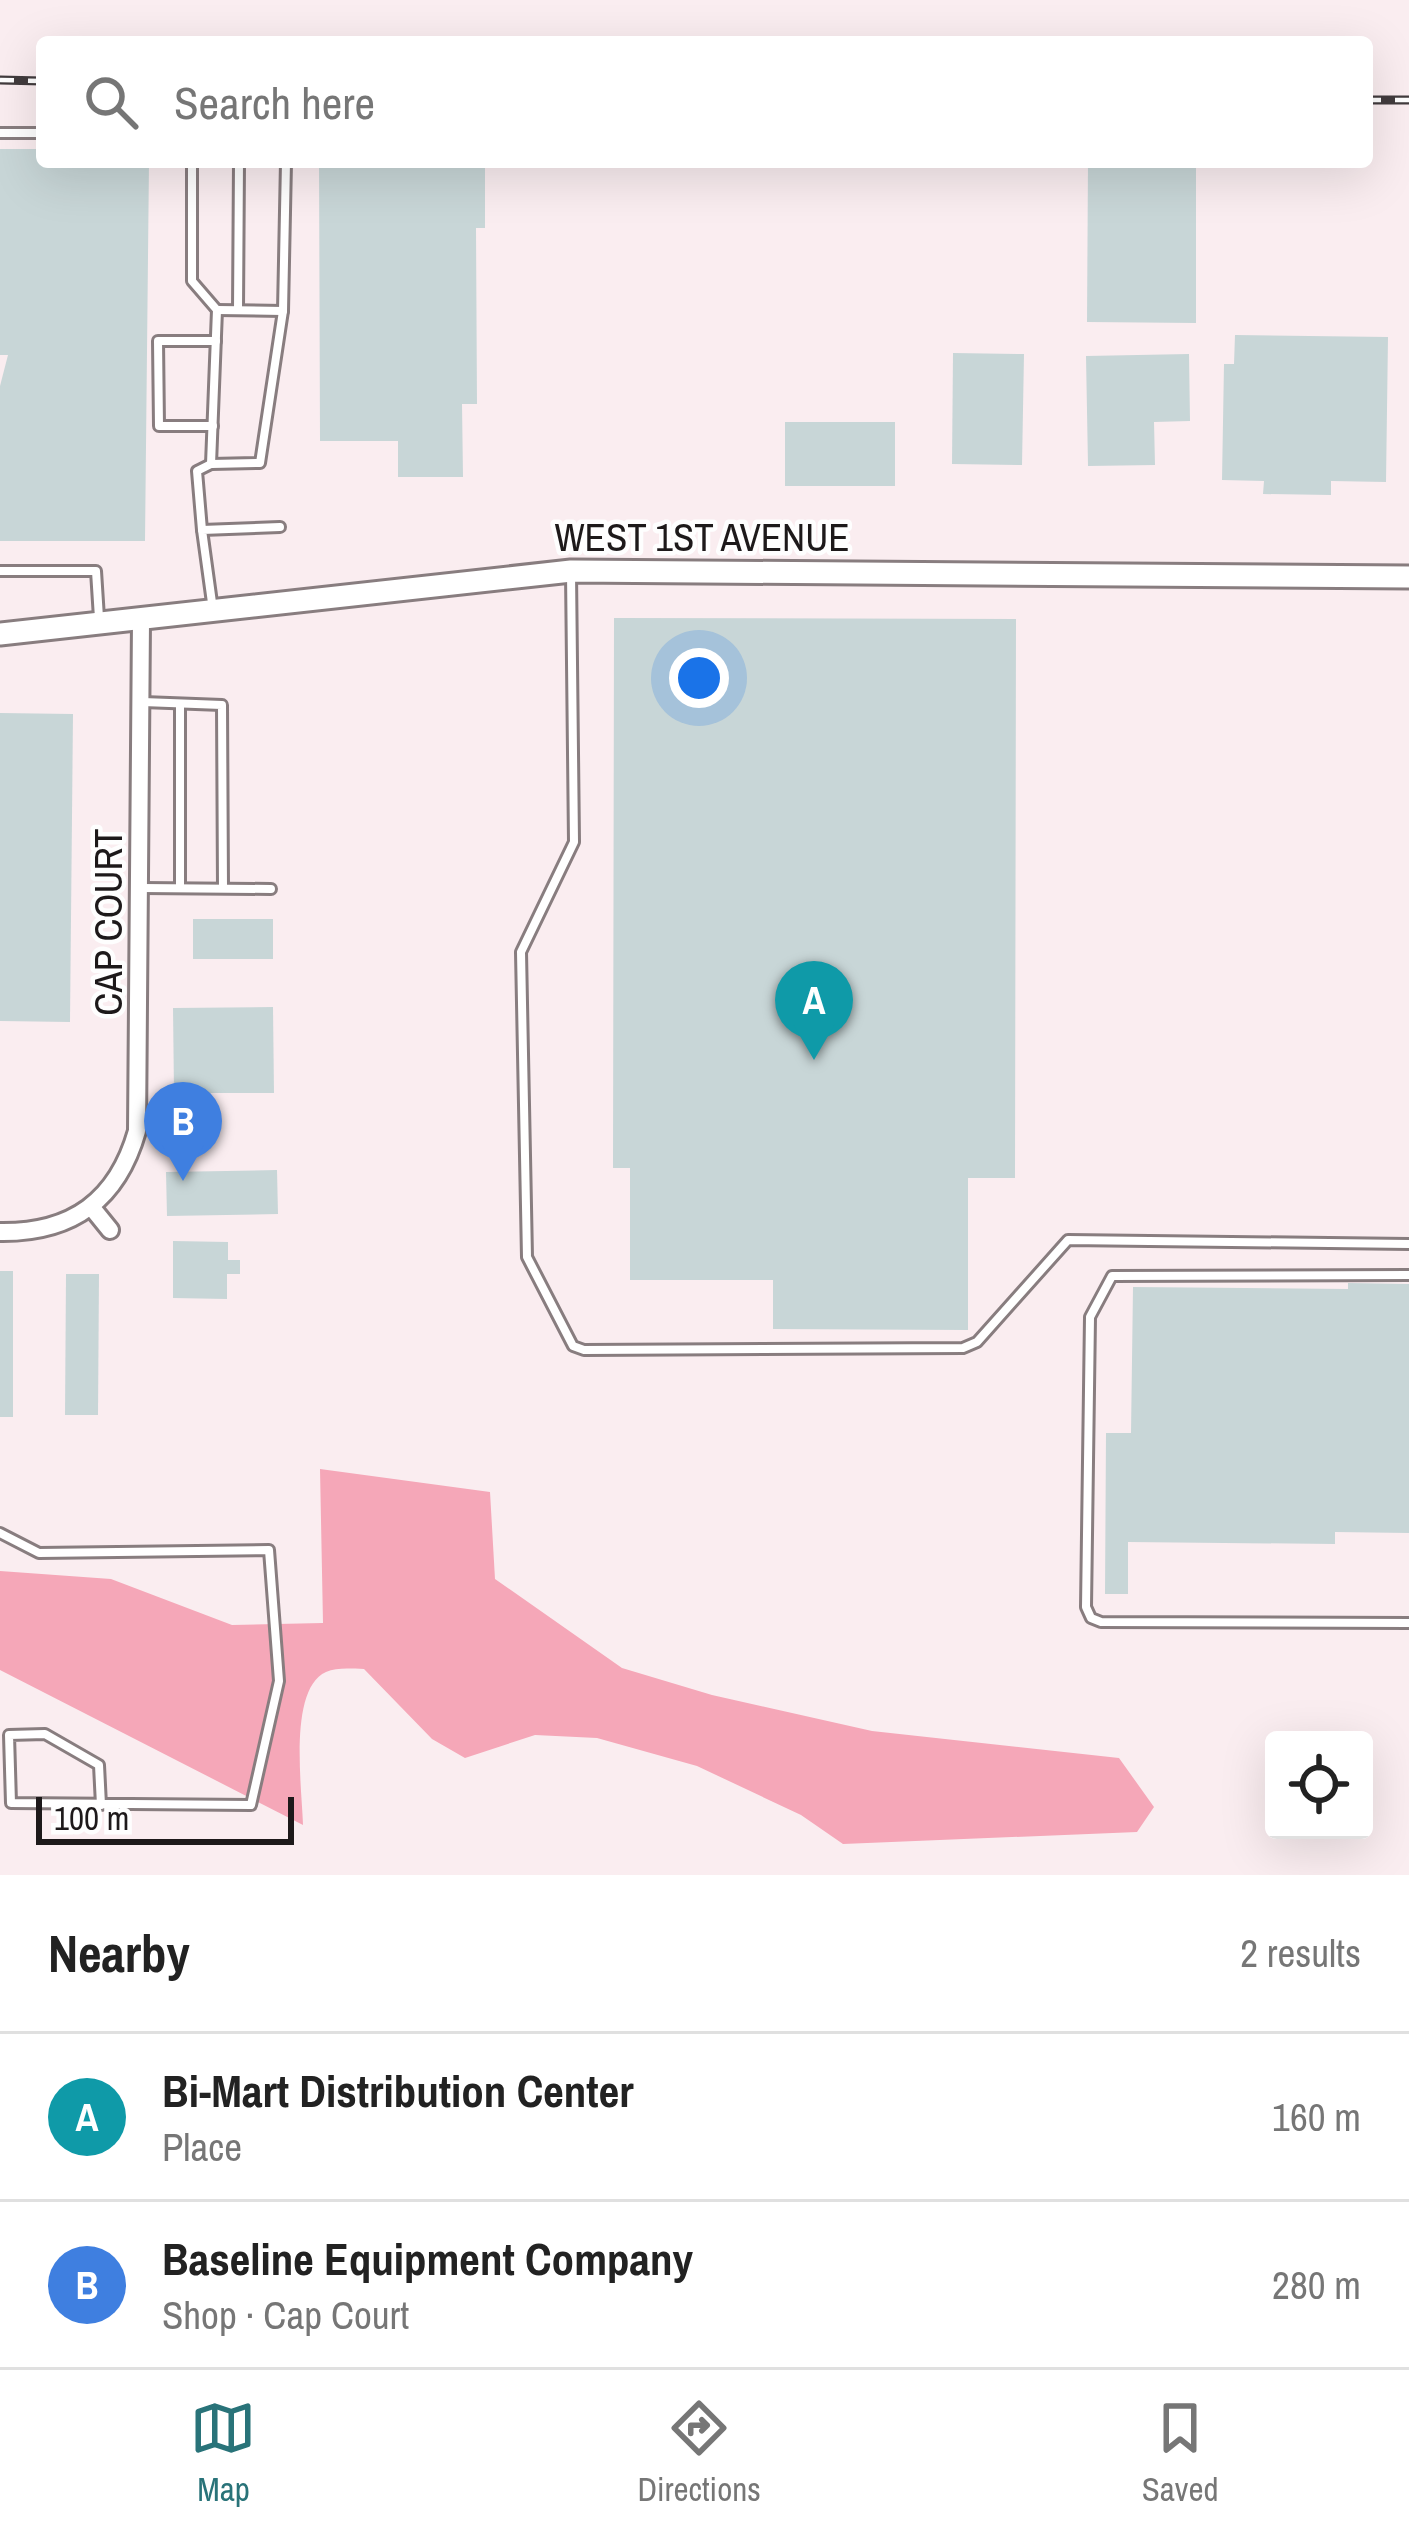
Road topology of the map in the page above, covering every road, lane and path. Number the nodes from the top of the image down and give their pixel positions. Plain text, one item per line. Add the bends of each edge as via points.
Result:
1 (0, 133) edge
2 (36, 133) edge
3 (192, 168) edge
4 (238, 168) edge
5 (286, 168) edge
6 (217, 310) junction
7 (238, 310) junction
8 (284, 311) junction
9 (216, 341) junction
10 (213, 426) junction
11 (211, 464) junction
12 (280, 527) dead end
13 (202, 530) junction
14 (0, 571) edge
15 (571, 572) junction
16 (1409, 577) edge
17 (213, 612) junction
18 (141, 621) junction
19 (99, 625) junction
20 (0, 634) edge
21 (141, 702) junction
22 (180, 704) junction
23 (141, 888) junction
24 (180, 888) junction
25 (223, 889) junction
26 (271, 889) dead end
27 (93, 1209) junction
28 (110, 1230) dead end
29 (0, 1232) edge
30 (1409, 1244) edge
31 (1409, 1275) edge
32 (0, 1533) edge
33 (1409, 1623) edge
34 (101, 1804) junction

1 - 2 lane
3 - 6 lane via 192,280
4 - 7 lane
5 - 8 lane
6 - 7 lane
6 - 9 lane
7 - 8 lane
8 - 11 lane via 260,463
9 - 10 lane
9 - 10 lane via 158,341 159,426
10 - 11 lane
11 - 13 lane via 197,471
12 - 13 lane
13 - 17 lane
14 - 19 lane via 96,572
15 - 16 street, WEST 1ST AVENUE
15 - 17 street, WEST 1ST AVENUE
15 - 30 lane via 574,842 521,952 527,1257 573,1346 963,1348 1068,1240
17 - 18 street, WEST 1ST AVENUE
18 - 19 street, WEST 1ST AVENUE
18 - 21 street, CAP COURT
19 - 20 street, WEST 1ST AVENUE
21 - 22 lane
21 - 23 street, CAP COURT
22 - 24 lane
22 - 25 lane via 222,705
23 - 24 lane
23 - 27 street, CAP COURT via 140,1115 124,1168
24 - 25 lane
25 - 26 lane
27 - 28 street
27 - 29 street via 71,1222
31 - 33 lane via 1112,1276 1090,1317 1086,1607 1101,1622
32 - 34 lane via 39,1553 269,1550 279,1681 251,1805
34 - 34 lane via 11,1803 9,1736 45,1734 99,1765

